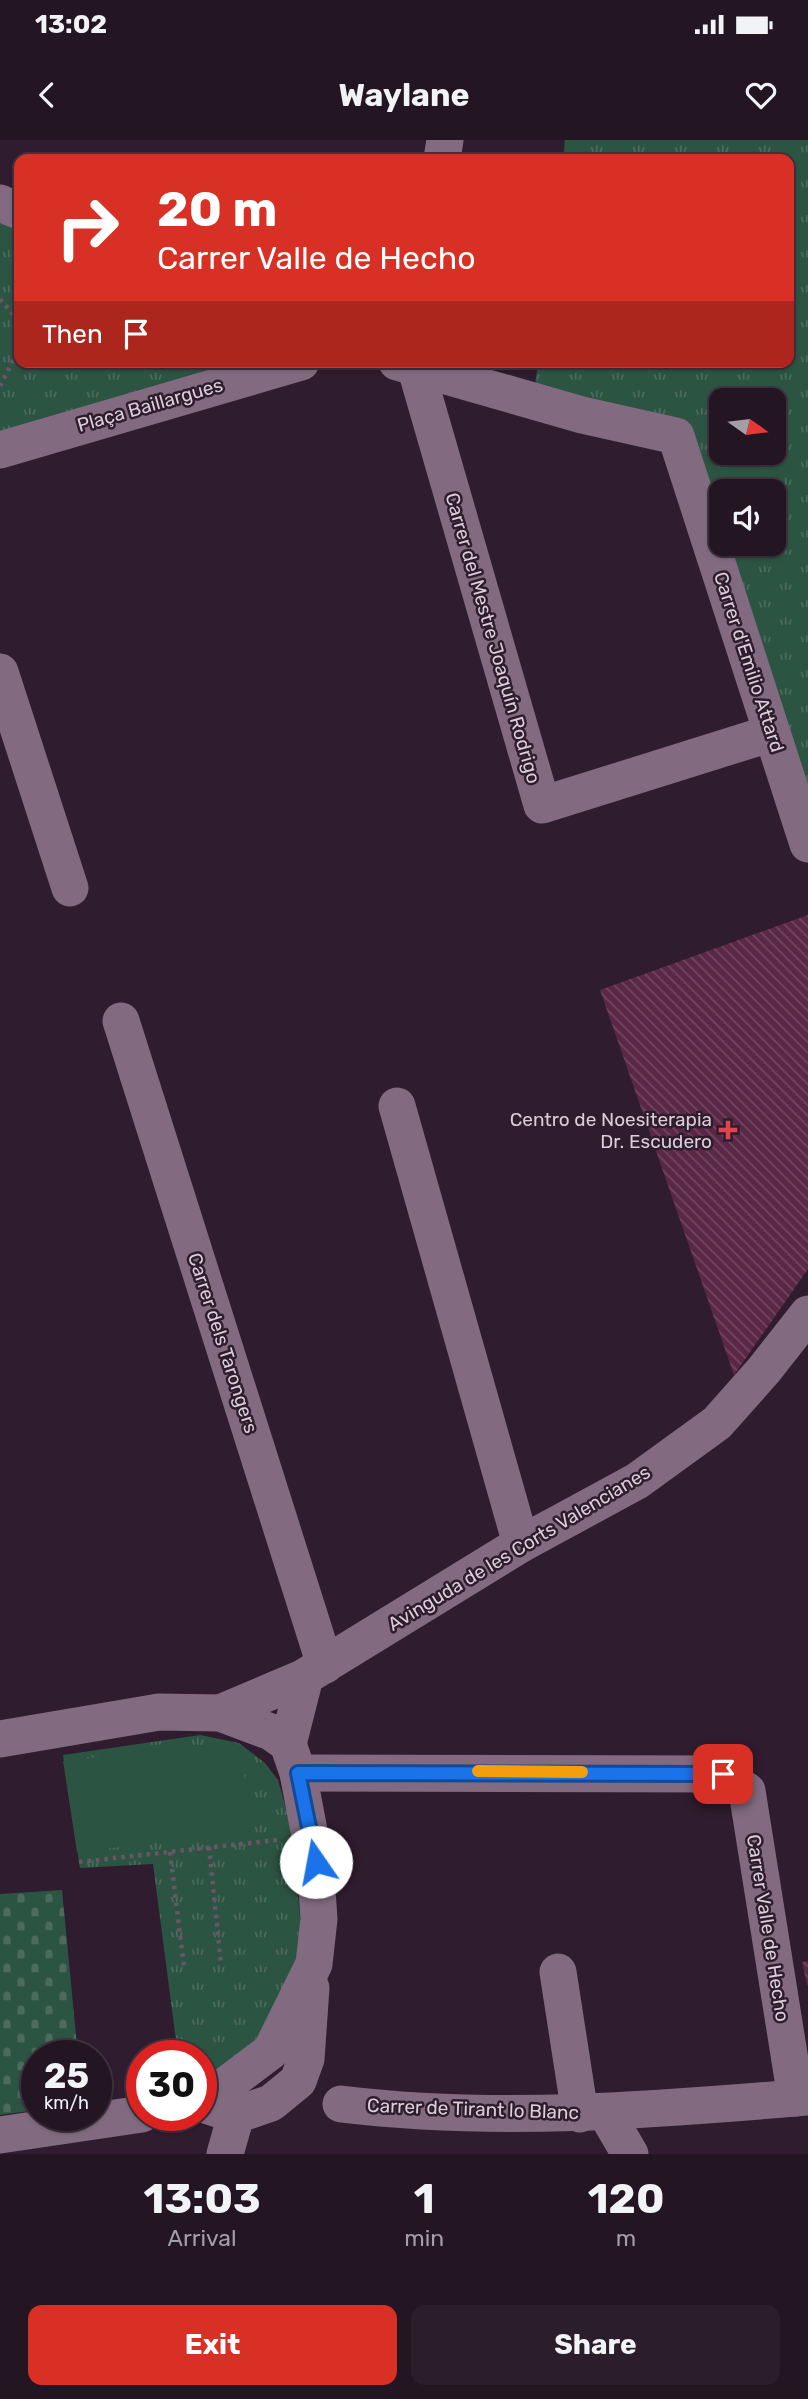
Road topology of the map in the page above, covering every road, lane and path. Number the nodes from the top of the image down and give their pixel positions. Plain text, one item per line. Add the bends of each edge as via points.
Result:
1 (0, 299) edge
2 (14, 315) edge
3 (14, 358) edge
4 (280, 368) edge
5 (409, 368) edge
6 (422, 368) edge
7 (0, 386) edge
8 (0, 450) edge
9 (0, 672) edge
10 (772, 733) junction
11 (808, 844) edge
12 (70, 888) dead end
13 (121, 1021) dead end
14 (397, 1106) dead end
15 (808, 1314) edge
16 (521, 1544) junction
17 (315, 1671) junction
18 (220, 1713) junction
19 (0, 1739) edge
20 (293, 1758) junction
21 (291, 1838) dead end
22 (209, 1847) junction
23 (170, 1852) junction
24 (79, 1862) dead end
25 (220, 1964) dead end
26 (314, 1964) junction
27 (184, 1967) dead end
28 (558, 1972) dead end
29 (306, 2059) junction
30 (217, 2092) edge
31 (802, 2098) edge
32 (271, 2103) junction
33 (341, 2104) junction
34 (217, 2109) edge
35 (593, 2113) junction
36 (236, 2115) junction
37 (126, 2116) edge
38 (0, 2135) edge
39 (225, 2154) edge
40 (630, 2154) edge

1 - 2 path
3 - 7 path
4 - 8 street, Plaça Baillargues
5 - 10 street, Carrer del Mestre Joaquín Rodrigo via 542,805
6 - 10 street, Carrer d'Emilio Attard via 582,415 676,436
9 - 12 street
10 - 11 street, Carrer d'Emilio Attard
13 - 17 street, Carrer dels Tarongers
14 - 16 street
15 - 16 street, Avinguda de les Corts Valencianes via 717,1423 637,1481
16 - 17 street, Avinguda de les Corts Valencianes
17 - 18 street, Avinguda de les Corts Valencianes
17 - 20 street
18 - 19 street via 159,1712
18 - 20 street via 271,1732
20 - 26 street via 316,1862 319,1919
20 - 31 street, Carrer Valle de Hecho via 723,1774 747,1791
21 - 22 path
22 - 23 path
22 - 25 path
23 - 24 path
23 - 27 path
26 - 29 street
26 - 30 street via 271,2051
28 - 35 street
29 - 32 street via 298,2081
29 - 33 street
31 - 35 street, Carrer de Tirant lo Blanc
32 - 33 street, Carrer de Tirant lo Blanc
32 - 36 street
33 - 35 street, Carrer de Tirant lo Blanc via 399,2111
34 - 36 street
35 - 40 street
36 - 39 street
37 - 38 street

